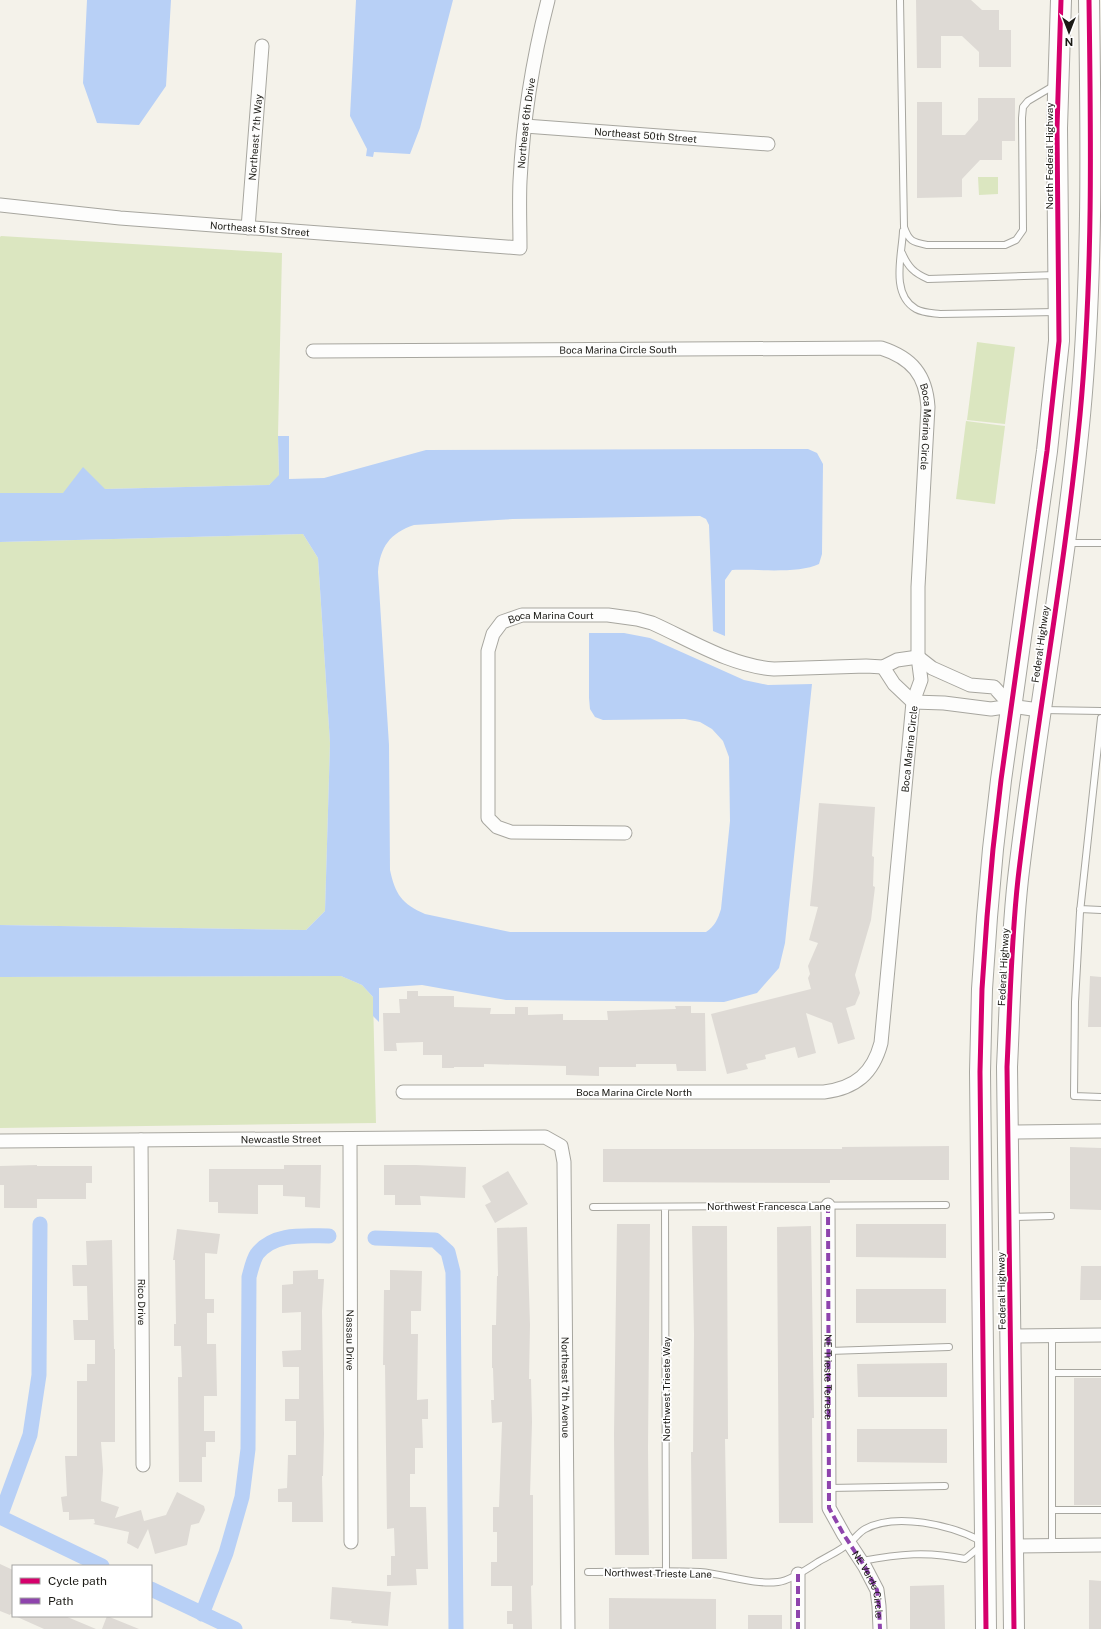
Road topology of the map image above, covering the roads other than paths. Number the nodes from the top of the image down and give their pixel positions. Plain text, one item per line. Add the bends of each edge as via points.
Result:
1 (548, 0) edge
2 (900, 0) edge
3 (1061, 0) edge
4 (1090, 0) edge
5 (262, 46) dead end
6 (1058, 83) junction
7 (1096, 95) edge
8 (525, 126) junction
9 (768, 144) dead end
10 (0, 205) edge
11 (904, 226) junction
12 (248, 228) junction
13 (520, 248) joint
14 (902, 252) junction
15 (1095, 273) edge
16 (1058, 275) junction
17 (1094, 310) edge
18 (1059, 312) junction
19 (313, 351) dead end
20 (916, 369) joint
21 (1064, 543) junction
22 (1101, 543) edge
23 (918, 656) junction
24 (883, 667) junction
25 (913, 702) junction
26 (1011, 706) junction
27 (1039, 710) junction
28 (1101, 711) edge
29 (1101, 718) edge
30 (625, 833) dead end
31 (1080, 909) junction
32 (1101, 910) edge
33 (980, 1072) junction
34 (862, 1078) joint
35 (403, 1092) dead end
36 (1101, 1097) edge
37 (980, 1129) junction
38 (1101, 1131) edge
39 (1008, 1132) junction
40 (350, 1138) junction
41 (141, 1140) junction
42 (0, 1141) edge
43 (561, 1146) joint
44 (1009, 1189) junction
45 (946, 1204) dead end
46 (828, 1205) junction
47 (593, 1207) dead end
48 (665, 1207) junction
49 (1051, 1216) dead end
50 (1010, 1217) junction
51 (1052, 1335) junction
52 (1101, 1335) edge
53 (1011, 1336) junction
54 (949, 1347) dead end
55 (829, 1351) junction
56 (1052, 1373) junction
57 (1101, 1373) edge
58 (143, 1465) dead end
59 (945, 1486) dead end
60 (829, 1488) junction
61 (984, 1494) junction
62 (1052, 1510) junction
63 (1101, 1510) edge
64 (351, 1542) dead end
65 (850, 1543) junction
66 (985, 1543) junction
67 (1013, 1546) junction
68 (1052, 1546) junction
69 (1101, 1546) edge
70 (861, 1562) junction
71 (588, 1572) dead end
72 (666, 1572) junction
73 (798, 1574) junction
74 (1014, 1606) junction
75 (568, 1629) edge
76 (798, 1629) edge
77 (880, 1629) edge
78 (986, 1629) edge
79 (1014, 1629) edge

1 - 8 street, Northeast 6th Drive
2 - 11 lane
3 - 6 main road, North Federal Highway
4 - 7 main road
5 - 12 street, Northeast 7th Way
6 - 11 lane via 1028,101 1023,107 1023,230 1016,240 1005,245 927,245 908,238
6 - 16 main road, North Federal Highway
7 - 15 main road via 1090,249
8 - 9 street, Northeast 50th Street
8 - 13 street, Northeast 6th Drive via 520,181
10 - 12 street, Northeast 51st Street
11 - 14 lane
12 - 13 street, Northeast 51st Street
14 - 16 lane via 907,265 928,279
14 - 18 lane via 899,287 904,298 916,309 940,314
15 - 16 main road
15 - 17 main road
16 - 18 main road, North Federal Highway
17 - 18 main road
17 - 21 main road, Federal Highway
18 - 26 main road, Federal Highway via 1047,451
19 - 20 street, Boca Marina Circle South via 881,348 906,359
20 - 23 street, Boca Marina Circle via 923,381 928,407 918,587
21 - 22 lane
21 - 27 main road, Federal Highway
23 - 24 street, Boca Marina Court via 897,660
23 - 25 street, Boca Marina Circle via 922,680
23 - 26 street via 932,668 970,685 994,687
24 - 25 street via 894,684
24 - 30 street, Boca Marina Court via 760,668 735,661 652,623 608,615 522,615 502,622 493,634 488,651 488,818 497,827 511,832
25 - 26 street via 991,709
25 - 34 street, Boca Marina Circle via 881,1043 871,1068
26 - 27 street
26 - 33 main road, Federal Highway via 987,917
27 - 28 lane
27 - 39 main road, Federal Highway via 1014,920
29 - 31 lane
31 - 32 lane
31 - 36 lane via 1075,1002 1074,1096
33 - 37 main road, Federal Highway
33 - 39 main road via 992,1109
34 - 35 street, Boca Marina Circle North via 850,1086 824,1092
37 - 44 main road via 997,1152
37 - 61 main road, Federal Highway
38 - 39 street
39 - 44 main road, Federal Highway
40 - 41 street, Newcastle Street
40 - 43 street, Newcastle Street via 545,1137
40 - 64 street, Nassau Drive
41 - 42 street, Newcastle Street
41 - 58 street, Rico Drive
43 - 75 street, Northeast 7th Avenue via 564,1162
44 - 50 main road, Federal Highway
45 - 46 lane, Northwest Francesca Lane
46 - 48 lane, Northwest Francesca Lane
46 - 55 street, NE Trieste Terrece
47 - 48 lane, Northwest Francesca Lane
48 - 72 lane, Northwest Trieste Way
49 - 50 lane
50 - 53 main road, Federal Highway
51 - 52 street
51 - 53 street
51 - 56 lane
53 - 67 main road, Federal Highway
54 - 55 lane
55 - 60 street, NE Trieste Terrece
56 - 57 lane
56 - 62 lane
59 - 60 lane
60 - 65 street, NE Trieste Terrece via 829,1508
61 - 66 main road, Federal Highway
61 - 67 main road via 998,1531 1004,1540
62 - 63 lane
62 - 68 lane
65 - 66 lane, Northwest Trieste Lane via 864,1530 883,1522 902,1521 936,1525 965,1533
65 - 70 street, NE Verde Circle
65 - 73 lane, Northwest Trieste Lane
66 - 70 lane via 965,1558 942,1554 897,1555
66 - 74 main road via 999,1568
66 - 78 main road, Federal Highway
67 - 68 street
67 - 74 main road, Federal Highway
68 - 69 street
70 - 77 street, NE Verde Circle via 876,1590
71 - 72 lane, Northwest Trieste Lane
72 - 73 lane, Northwest Trieste Lane via 700,1572 778,1582
73 - 76 street
74 - 79 main road, Federal Highway

